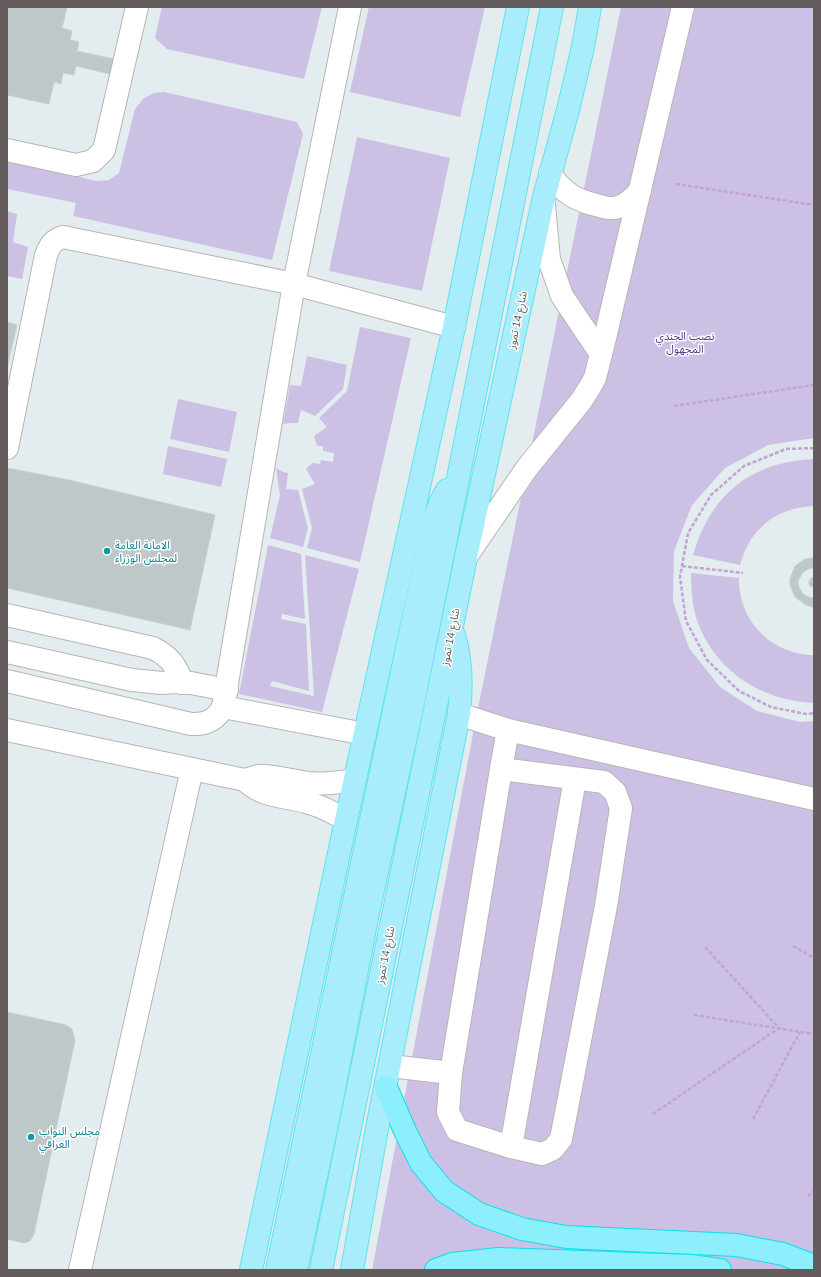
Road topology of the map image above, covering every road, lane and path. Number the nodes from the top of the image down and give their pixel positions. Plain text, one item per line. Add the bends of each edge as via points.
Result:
1 (137, 7) edge
2 (350, 7) edge
3 (518, 7) edge
4 (552, 7) edge
5 (590, 7) edge
6 (682, 7) edge
7 (7, 150) edge
8 (550, 173) junction
9 (676, 184) dead end
10 (640, 190) junction
11 (544, 197) junction
12 (814, 205) edge
13 (294, 284) junction
14 (454, 327) junction
15 (601, 354) junction
16 (814, 385) edge
17 (674, 406) dead end
18 (7, 448) edge
19 (814, 448) edge
20 (459, 475) junction
21 (466, 557) junction
22 (682, 566) junction
23 (743, 574) dead end
24 (7, 615) edge
25 (452, 627) junction
26 (7, 652) edge
27 (7, 681) edge
28 (182, 683) junction
29 (225, 698) junction
30 (814, 713) edge
31 (459, 714) junction
32 (7, 730) edge
33 (508, 730) junction
34 (365, 734) junction
35 (501, 768) junction
36 (192, 769) junction
37 (575, 779) junction
38 (245, 780) junction
39 (354, 780) junction
40 (814, 799) edge
41 (346, 820) junction
42 (793, 946) dead end
43 (705, 947) dead end
44 (814, 958) edge
45 (694, 1016) dead end
46 (779, 1028) junction
47 (800, 1032) junction
48 (814, 1034) edge
49 (390, 1066) junction
50 (452, 1073) junction
51 (386, 1087) junction
52 (653, 1114) dead end
53 (753, 1119) dead end
54 (511, 1147) junction
55 (814, 1190) edge
56 (808, 1196) dead end
57 (256, 1247) junction
58 (814, 1266) edge
59 (80, 1270) edge
60 (247, 1270) edge
61 (251, 1270) edge
62 (277, 1270) edge
63 (296, 1270) edge
64 (321, 1270) edge
65 (352, 1270) edge
66 (436, 1270) edge
67 (720, 1270) edge

1 - 7 lane via 104,150 93,161 76,165
2 - 13 lane
3 - 14 main road
4 - 20 main road, شارع 14 تموز
5 - 8 main road, شارع 14 تموز via 572,98
6 - 10 lane
8 - 10 lane via 556,183 575,198 605,208 617,208 626,204
8 - 11 main road, شارع 14 تموز
9 - 12 path
10 - 15 lane
11 - 15 lane via 549,258 558,287
11 - 21 main road, شارع 14 تموز
13 - 14 lane
13 - 18 lane via 67,237 56,240 46,255
13 - 29 lane
14 - 34 main road
15 - 21 lane via 595,378 581,401 527,468
16 - 17 path
19 - 22 path via 786,449 744,466 711,495 688,533
20 - 62 main road via 449,486 434,518
20 - 63 main road, شارع 14 تموز
21 - 25 main road, شارع 14 تموز
22 - 23 path
22 - 30 path via 680,577 686,621 707,660 739,691 752,698 771,707 806,714
24 - 28 lane via 153,648 169,658
25 - 31 main road via 461,670
25 - 64 main road, شارع 14 تموز
26 - 28 lane via 132,680
27 - 29 lane via 191,724 206,723 213,719 219,714
28 - 29 lane
29 - 34 lane
31 - 33 lane
31 - 49 main road
32 - 36 lane
33 - 35 lane
33 - 40 lane
34 - 39 main road
35 - 37 lane
35 - 50 lane
36 - 38 lane
36 - 59 lane
37 - 54 lane
37 - 54 lane via 604,782 616,792 620,808 606,906 561,1139 553,1149 542,1154
38 - 39 lane via 264,776 321,784
38 - 41 lane via 256,790 316,805
39 - 41 main road
41 - 57 main road
42 - 44 path
43 - 46 path
45 - 46 path
46 - 47 path
46 - 52 path
47 - 48 path
47 - 53 path
49 - 50 lane
49 - 51 main road
50 - 54 lane via 448,1112 457,1130
51 - 58 highway via 421,1163 444,1190 479,1214 522,1229 566,1237 736,1245 783,1254
51 - 65 main road
55 - 56 path
57 - 60 lane
57 - 61 main road
66 - 67 highway via 452,1264 499,1259 691,1266

